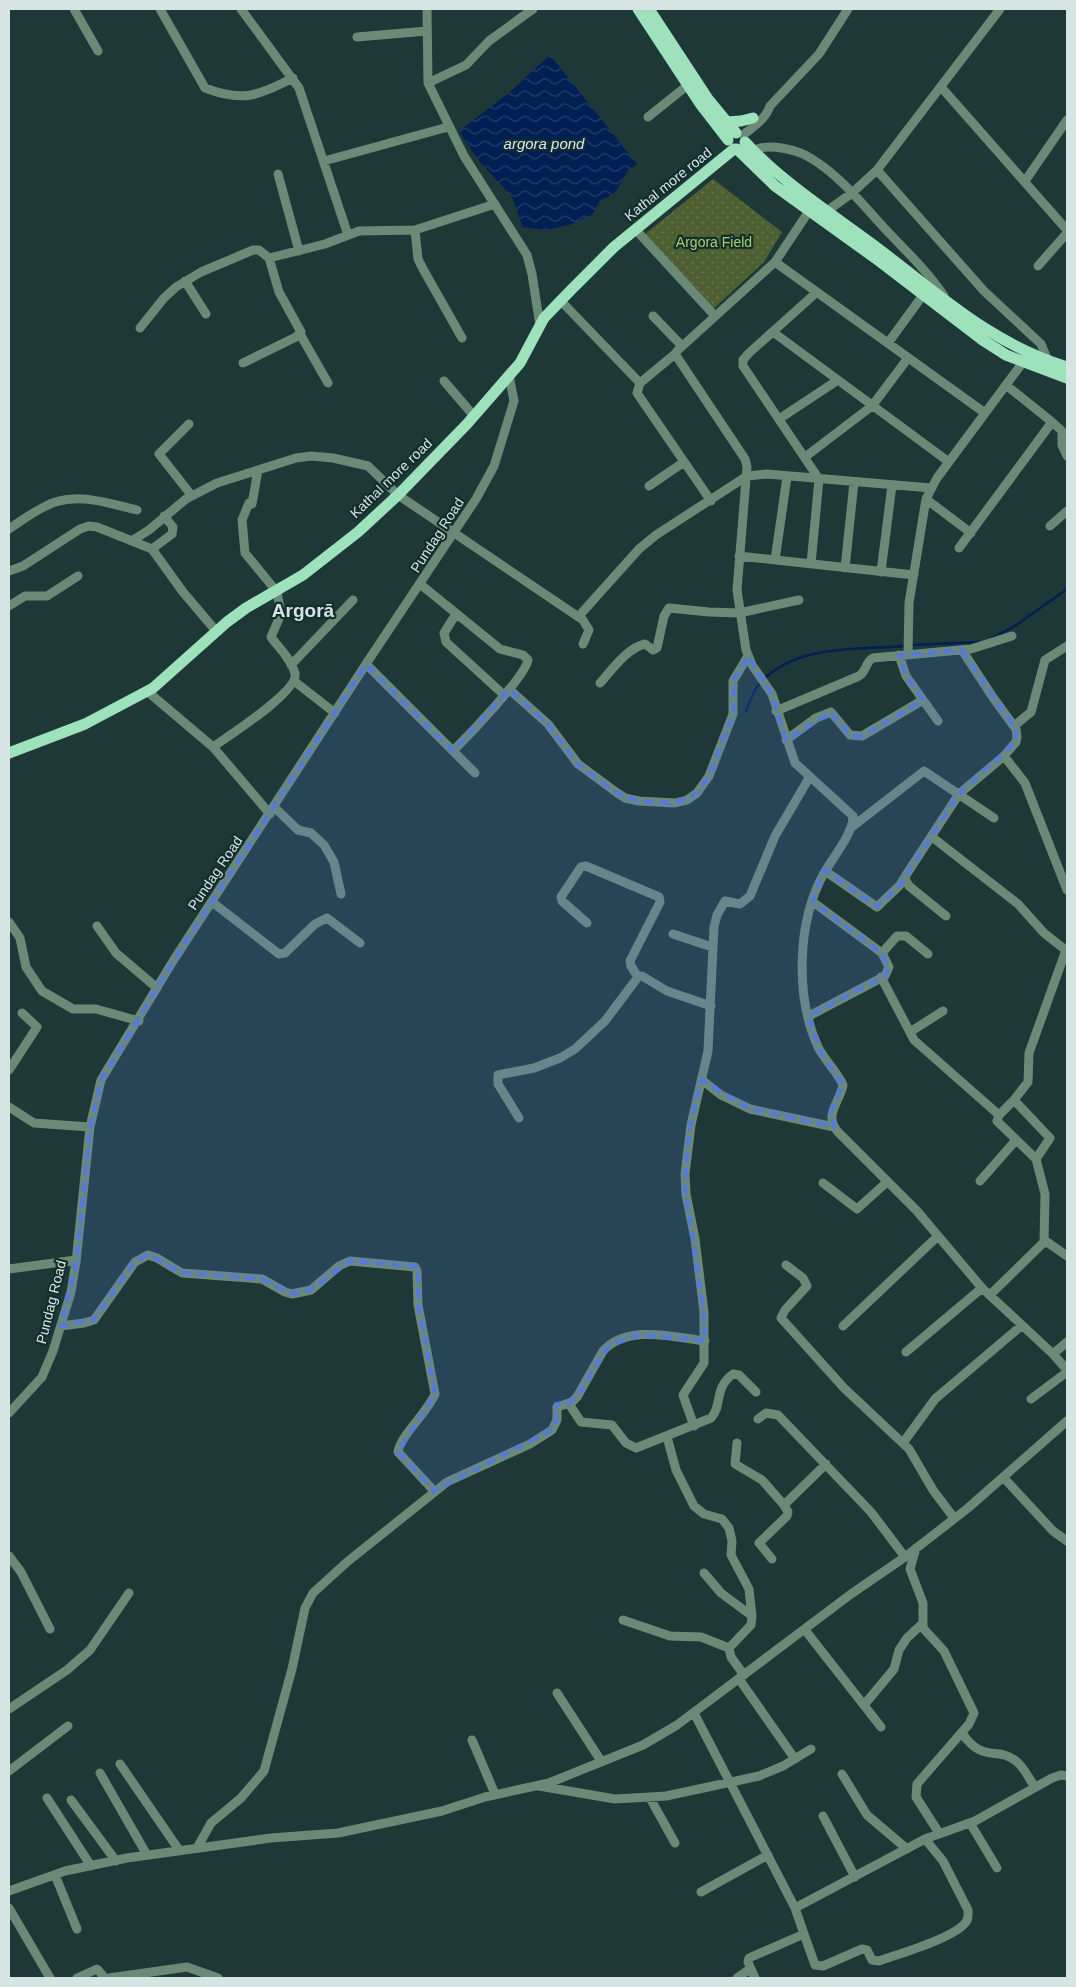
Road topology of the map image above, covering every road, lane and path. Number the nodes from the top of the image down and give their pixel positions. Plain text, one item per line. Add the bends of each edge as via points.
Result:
1 (74, 9) edge
2 (160, 9) edge
3 (253, 9) edge
4 (426, 9) edge
5 (533, 9) edge
6 (638, 9) edge
7 (649, 9) edge
8 (848, 9) edge
9 (1000, 9) edge
10 (243, 12) edge
11 (427, 31) junction
12 (357, 37) dead end
13 (98, 51) dead end
14 (293, 78) junction
15 (428, 83) junction
16 (688, 85) junction
17 (940, 87) junction
18 (770, 106) junction
19 (648, 117) dead end
20 (753, 118) junction
21 (1067, 120) edge
22 (727, 122) junction
23 (448, 127) junction
24 (737, 140) junction
25 (754, 151) junction
26 (324, 160) junction
27 (877, 170) junction
28 (278, 174) dead end
29 (1025, 181) junction
30 (852, 194) junction
31 (495, 204) junction
32 (809, 211) junction
33 (827, 211) junction
34 (415, 230) junction
35 (635, 230) junction
36 (1067, 231) edge
37 (348, 235) junction
38 (299, 251) junction
39 (269, 258) junction
40 (775, 262) junction
41 (1038, 266) dead end
42 (185, 280) junction
43 (817, 292) junction
44 (922, 295) junction
45 (560, 300) junction
46 (948, 303) junction
47 (206, 314) dead end
48 (653, 316) dead end
49 (715, 316) junction
50 (540, 326) junction
51 (140, 328) dead end
52 (773, 332) junction
53 (300, 334) junction
54 (462, 338) dead end
55 (888, 343) junction
56 (682, 346) junction
57 (676, 354) junction
58 (908, 358) junction
59 (1048, 361) junction
60 (1022, 362) junction
61 (243, 363) dead end
62 (1067, 367) edge
63 (509, 375) junction
64 (1067, 378) edge
65 (838, 380) junction
66 (444, 381) dead end
67 (328, 383) dead end
68 (640, 383) junction
69 (1006, 385) junction
70 (872, 406) junction
71 (985, 413) junction
72 (474, 416) junction
73 (779, 419) junction
74 (1052, 422) junction
75 (189, 424) dead end
76 (1067, 456) edge
77 (805, 457) junction
78 (684, 462) junction
79 (949, 462) junction
80 (258, 470) junction
81 (747, 476) junction
82 (787, 477) junction
83 (819, 479) junction
84 (854, 482) junction
85 (892, 485) junction
86 (649, 486) dead end
87 (930, 488) junction
88 (398, 495) junction
89 (192, 496) junction
90 (926, 499) junction
91 (711, 501) junction
92 (137, 510) dead end
93 (1067, 511) edge
94 (164, 516) junction
95 (1050, 526) dead end
96 (9, 528) edge
97 (456, 533) junction
98 (971, 533) junction
99 (134, 540) junction
100 (959, 548) dead end
101 (152, 549) junction
102 (739, 556) junction
103 (776, 560) junction
104 (811, 564) junction
105 (845, 568) junction
106 (9, 571) edge
107 (881, 572) junction
108 (78, 576) dead end
109 (914, 576) junction
110 (420, 584) junction
111 (277, 592) junction
112 (353, 600) dead end
113 (799, 600) dead end
114 (9, 606) edge
115 (739, 613) junction
116 (456, 614) junction
117 (578, 617) junction
118 (216, 631) junction
119 (1012, 636) dead end
120 (583, 644) dead end
121 (1067, 646) edge
122 (962, 650) junction
123 (905, 653) junction
124 (748, 656) junction
125 (366, 664) junction
126 (292, 665) junction
127 (294, 681) junction
128 (600, 683) dead end
129 (148, 692) junction
130 (506, 692) junction
131 (923, 700) junction
132 (776, 711) junction
133 (335, 713) junction
134 (938, 721) dead end
135 (1014, 726) junction
136 (786, 740) junction
137 (213, 747) junction
138 (453, 751) junction
139 (9, 753) edge
140 (1004, 756) junction
141 (475, 773) dead end
142 (809, 778) junction
143 (959, 794) junction
144 (272, 811) junction
145 (994, 818) dead end
146 (852, 828) junction
147 (932, 837) junction
148 (825, 871) junction
149 (906, 875) junction
150 (1067, 890) edge
151 (341, 894) dead end
152 (212, 902) junction
153 (813, 902) junction
154 (946, 916) dead end
155 (9, 922) edge
156 (587, 923) dead end
157 (97, 926) dead end
158 (673, 934) dead end
159 (360, 943) dead end
160 (712, 947) junction
161 (1066, 950) edge
162 (882, 953) junction
163 (928, 954) dead end
164 (638, 977) junction
165 (881, 978) junction
166 (157, 988) junction
167 (711, 1006) junction
168 (943, 1011) dead end
169 (22, 1014) dead end
170 (809, 1016) junction
171 (139, 1021) junction
172 (910, 1032) junction
173 (9, 1070) edge
174 (702, 1080) junction
175 (1014, 1100) junction
176 (9, 1107) edge
177 (999, 1115) junction
178 (519, 1118) dead end
179 (90, 1127) junction
180 (834, 1127) junction
181 (1016, 1140) junction
182 (1036, 1158) junction
183 (980, 1181) dead end
184 (887, 1182) junction
185 (823, 1183) dead end
186 (938, 1236) junction
187 (1044, 1243) junction
188 (1067, 1256) edge
189 (76, 1260) junction
190 (786, 1265) dead end
191 (9, 1269) edge
192 (982, 1288) junction
193 (990, 1295) junction
194 (61, 1326) junction
195 (843, 1326) dead end
196 (1021, 1326) junction
197 (705, 1341) junction
198 (1067, 1342) edge
199 (906, 1352) dead end
200 (1053, 1354) junction
201 (1067, 1371) edge
202 (756, 1392) dead end
203 (1031, 1399) dead end
204 (569, 1404) junction
205 (9, 1413) edge
206 (758, 1418) dead end
207 (1066, 1425) edge
208 (694, 1426) junction
209 (667, 1437) junction
210 (737, 1443) dead end
211 (903, 1443) junction
212 (826, 1464) junction
213 (1003, 1477) junction
214 (434, 1491) junction
215 (784, 1505) junction
216 (954, 1518) junction
217 (1067, 1540) edge
218 (916, 1548) junction
219 (9, 1556) edge
220 (905, 1557) junction
221 (772, 1559) dead end
222 (704, 1573) dead end
223 (130, 1593) dead end
224 (752, 1616) junction
225 (623, 1620) dead end
226 (922, 1623) junction
227 (50, 1629) dead end
228 (805, 1630) junction
229 (729, 1648) junction
230 (741, 1677) junction
231 (557, 1693) dead end
232 (864, 1704) junction
233 (9, 1709) edge
234 (694, 1713) junction
235 (68, 1726) dead end
236 (881, 1726) dead end
237 (962, 1733) junction
238 (472, 1740) dead end
239 (811, 1750) dead end
240 (795, 1759) junction
241 (601, 1762) junction
242 (120, 1764) dead end
243 (9, 1771) edge
244 (100, 1773) dead end
245 (842, 1774) dead end
246 (1067, 1776) edge
247 (730, 1783) junction
248 (537, 1786) junction
249 (1034, 1787) junction
250 (495, 1794) junction
251 (47, 1798) dead end
252 (650, 1798) junction
253 (71, 1800) dead end
254 (823, 1816) dead end
255 (970, 1823) junction
256 (939, 1833) junction
257 (926, 1839) junction
258 (676, 1843) dead end
259 (197, 1848) junction
260 (907, 1849) junction
261 (179, 1850) junction
262 (147, 1855) junction
263 (768, 1855) junction
264 (116, 1861) junction
265 (91, 1866) junction
266 (997, 1868) dead end
267 (55, 1875) junction
268 (855, 1877) junction
269 (9, 1891) edge
270 (701, 1892) dead end
271 (9, 1908) edge
272 (796, 1908) junction
273 (77, 1929) dead end
274 (804, 1934) junction
275 (750, 1969) junction
276 (50, 1978) edge
277 (77, 1978) edge
278 (105, 1978) edge
279 (110, 1978) edge
280 (218, 1978) edge
281 (737, 1978) edge
282 (755, 1978) edge

1 - 13 street
2 - 14 street via 205,88 255,96
3 - 10 street
4 - 11 street
5 - 15 street via 489,41 466,64
6 - 16 main road
7 - 22 main road via 702,91
8 - 18 street via 819,54
9 - 17 street
10 - 14 street
11 - 12 street
11 - 15 street
14 - 26 street via 306,104
15 - 23 street
16 - 19 street
16 - 24 main road
17 - 27 street
17 - 29 street
18 - 20 street
18 - 24 street via 758,123
20 - 22 main road
20 - 24 street
21 - 29 street
22 - 24 main road
23 - 26 street
23 - 31 street
24 - 25 main road
24 - 32 main road via 768,179
24 - 35 main road, Kathal more road
25 - 30 street via 776,148 811,158
25 - 33 main road via 778,174
26 - 37 street
27 - 30 street
27 - 59 street via 984,291 1041,344
28 - 38 street
29 - 36 street
30 - 33 street
30 - 46 street via 929,277
31 - 34 street
31 - 50 street via 526,255
32 - 40 street
32 - 44 main road
33 - 46 main road
34 - 37 street via 366,230
34 - 54 street via 418,259
35 - 45 main road, Kathal more road
35 - 49 street
36 - 41 street
37 - 38 street
38 - 39 street
39 - 42 street via 256,249
39 - 53 street via 279,292 300,327
40 - 43 street
40 - 49 street
42 - 47 street
42 - 51 street via 164,298
43 - 52 street
43 - 55 street
44 - 55 street
44 - 60 main road via 987,343
45 - 50 main road, Kathal more road
45 - 68 street
46 - 59 main road via 994,336
48 - 56 street
49 - 56 street
50 - 63 main road, Kathal more road
52 - 65 street
52 - 73 street via 749,353 743,360 743,366
53 - 61 street
53 - 67 street
55 - 58 street
56 - 57 street
57 - 68 street
57 - 81 street via 745,459
58 - 70 street
58 - 71 street
59 - 62 main road
60 - 64 main road
60 - 69 street
63 - 72 main road, Kathal more road
63 - 97 street, Pundag Road via 514,401 503,442 494,466
65 - 70 street
65 - 73 street
66 - 72 street
68 - 78 street via 637,393 640,400
69 - 71 street
69 - 74 street
70 - 77 street
70 - 79 street
71 - 79 street
72 - 88 main road, Kathal more road
73 - 77 street
74 - 76 street via 1062,431 1062,445
74 - 98 street
75 - 89 street via 159,454
77 - 83 street
78 - 86 street
78 - 91 street
79 - 87 street
80 - 88 street via 305,456 334,458 368,466
80 - 89 street via 217,483
80 - 111 street via 251,504 242,520 245,553
81 - 82 street
81 - 91 street
81 - 102 street
82 - 83 street
82 - 103 street
83 - 84 street
83 - 104 street
84 - 85 street
84 - 105 street
85 - 87 street
85 - 107 street
87 - 90 street
88 - 97 street
88 - 111 main road, Kathal more road via 330,555
89 - 94 street
90 - 98 street
90 - 109 street
91 - 117 street via 639,549
92 - 96 street via 96,500 66,499 47,505
93 - 95 street
94 - 99 street
94 - 101 street via 173,527 172,534
97 - 110 street, Pundag Road
97 - 117 street
98 - 100 street
99 - 101 street
99 - 106 street via 97,527 86,527 23,566
101 - 118 street
102 - 103 street
102 - 115 street
103 - 104 street
104 - 105 street
105 - 107 street
107 - 109 street
108 - 114 street via 47,596 25,596
109 - 123 street
110 - 116 street
110 - 125 street, Pundag Road
111 - 118 main road, Kathal more road via 246,608
111 - 126 street via 281,618 271,637
112 - 126 street
113 - 115 street
115 - 124 street
115 - 128 street via 669,608 664,616 658,648 653,650 645,644 638,647
116 - 130 street via 444,633 446,642
116 - 130 street via 500,649 528,658 528,663
117 - 120 street via 589,630
118 - 129 main road, Kathal more road
119 - 122 street via 986,646
121 - 135 street via 1045,660 1031,712
122 - 123 street
122 - 135 street
123 - 131 street via 906,676
123 - 132 street via 873,658 859,676
124 - 130 street via 733,681 733,714 709,776 687,800 675,803 625,798 578,764 548,724
124 - 132 street via 772,694
125 - 133 street, Pundag Road
125 - 138 street
126 - 127 street via 296,674
127 - 133 street
127 - 137 street via 259,716
129 - 137 street
129 - 139 main road, Kathal more road via 85,724
130 - 138 street
131 - 134 street
131 - 136 street via 862,736 850,735 831,712 816,718
132 - 136 street
133 - 144 street, Pundag Road
135 - 140 street via 1018,732 1016,742
136 - 142 street via 795,763
137 - 144 street
138 - 141 street
140 - 143 street
140 - 150 street via 1025,783
142 - 146 street via 853,816
142 - 160 street via 775,836 747,900 740,904 728,900 722,905 717,915
143 - 145 street
143 - 146 street via 924,771
143 - 147 street
144 - 151 street via 298,830 311,833 324,845 334,862
144 - 152 street, Pundag Road
146 - 148 street
147 - 149 street
147 - 161 street via 1018,904 1044,933
148 - 149 street via 876,907
148 - 153 street
149 - 154 street via 909,886
152 - 159 street via 279,954 285,953 315,924 327,918
152 - 166 street, Pundag Road
153 - 162 street
153 - 170 street via 801,956 802,986
155 - 171 street via 20,938 26,967 42,991 73,1009 96,1009
156 - 164 street via 561,897 581,867 586,866 659,897 656,913 630,960
157 - 166 street via 116,953
158 - 160 street
160 - 167 street
161 - 175 street via 1029,1052 1028,1082
162 - 163 street via 892,940 902,935
162 - 165 street via 889,970
164 - 167 street
164 - 178 street via 605,1022 575,1049 551,1062 498,1075 498,1084
165 - 170 street
165 - 172 street
166 - 171 street, Pundag Road
167 - 174 street
168 - 172 street
169 - 173 street via 37,1027
170 - 180 street via 819,1048 843,1085 832,1110
171 - 179 street, Pundag Road via 101,1080
172 - 177 street via 922,1049
174 - 180 street via 721,1095 750,1109
174 - 197 street via 689,1133 685,1185 704,1312
175 - 177 street
175 - 182 street via 1050,1138
176 - 179 street via 34,1123
177 - 181 street via 999,1125
179 - 189 street, Pundag Road
180 - 184 street
181 - 182 street
181 - 183 street
182 - 187 street via 1045,1194
184 - 185 street via 857,1209
184 - 186 street
186 - 192 street
186 - 195 street
187 - 188 street
187 - 193 street
189 - 191 street
189 - 194 street, Pundag Road
190 - 211 street via 803,1278 807,1286 784,1310 781,1318 854,1398
192 - 193 street
192 - 199 street
193 - 196 street
194 - 205 street, Pundag Road via 42,1377
194 - 214 street via 94,1320 135,1262 148,1256 182,1273 262,1278 292,1294 311,1290 339,1266 350,1261 415,1267 418,1271 418,1305 435,1394 398,1452
196 - 200 street
196 - 211 street via 935,1399
197 - 204 street via 639,1335 617,1342 603,1351
197 - 208 street via 703,1369 683,1395
198 - 200 street
200 - 201 street
201 - 203 street
202 - 208 street via 740,1375 732,1374 719,1391 713,1415
204 - 209 street via 581,1422 612,1425 632,1448
204 - 214 street via 557,1407 555,1426 545,1435 454,1478
206 - 212 street via 766,1412 778,1415
207 - 213 street
208 - 209 street
209 - 224 street via 676,1470 694,1506 704,1514 722,1519 729,1528 731,1555 749,1589
210 - 215 street via 735,1464 762,1480
211 - 216 street
212 - 215 street
212 - 220 street via 871,1512
213 - 216 street
213 - 217 street via 1053,1531
214 - 259 street via 347,1562 307,1602 264,1771 241,1798 217,1816
215 - 221 street via 787,1516 759,1543
216 - 218 street
218 - 220 street
218 - 226 street via 910,1570 923,1603
219 - 227 street via 21,1572
220 - 228 street
222 - 224 street via 722,1593
223 - 233 street via 90,1650 67,1670
224 - 229 street via 749,1628
225 - 229 street via 670,1636 701,1637
226 - 232 street via 899,1650 894,1669
226 - 237 street via 944,1651 974,1712
228 - 230 street
228 - 232 street
229 - 230 street
230 - 234 street
230 - 240 street
231 - 241 street
232 - 236 street
234 - 241 street via 643,1745
234 - 247 street
235 - 243 street
237 - 249 street via 974,1748 1016,1760
237 - 256 street via 915,1790 916,1797
238 - 250 street
239 - 240 street
240 - 247 street via 772,1771
241 - 248 street
242 - 261 street
244 - 262 street
245 - 260 street via 867,1815
246 - 249 street via 1052,1778
247 - 252 street
247 - 263 street
248 - 250 street
248 - 252 street via 614,1799
249 - 255 street
250 - 259 street via 442,1811 338,1833
251 - 265 street
252 - 258 street
253 - 264 street
254 - 268 street
255 - 256 street
255 - 266 street
256 - 257 street
257 - 260 street
257 - 274 street via 943,1861 968,1910 969,1916 964,1924 924,1945 879,1961 872,1960 868,1950 862,1949 823,1966 816,1965
259 - 261 street
260 - 268 street
261 - 262 street
262 - 264 street
263 - 270 street
263 - 272 street
264 - 265 street
265 - 267 street
267 - 269 street
267 - 273 street
268 - 272 street
271 - 276 street
272 - 274 street
274 - 275 street via 753,1956 748,1962
275 - 281 street
275 - 282 street
277 - 278 street via 97,1970
279 - 280 street via 187,1967

